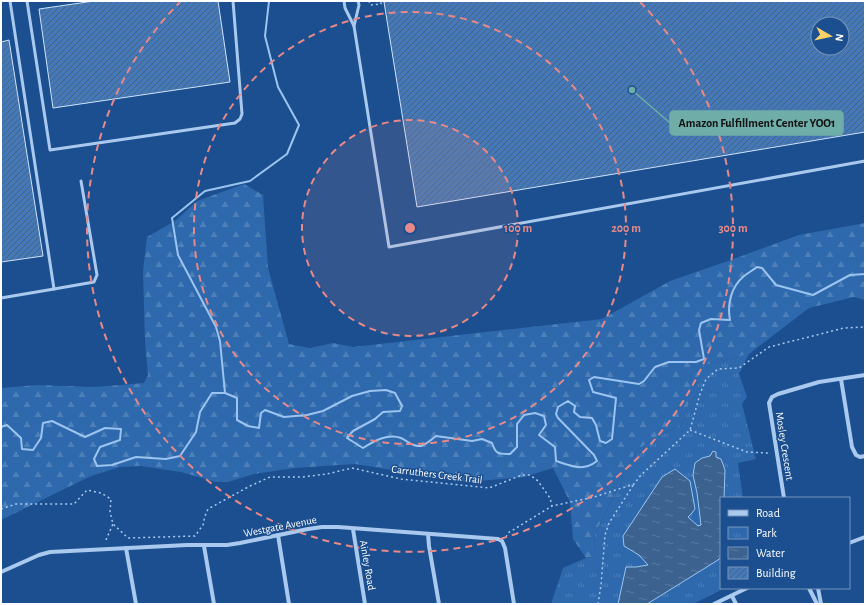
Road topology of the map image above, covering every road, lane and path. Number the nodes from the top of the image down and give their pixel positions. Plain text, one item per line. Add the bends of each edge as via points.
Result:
1 (10, 1) edge
2 (27, 1) edge
3 (233, 1) edge
4 (344, 1) edge
5 (358, 1) edge
6 (369, 1) edge
7 (381, 1) edge
8 (354, 26) junction
9 (865, 161) edge
10 (81, 181) dead end
11 (54, 289) junction
12 (1, 298) edge
13 (865, 327) edge
14 (865, 375) edge
15 (841, 379) junction
16 (690, 430) junction
17 (777, 452) junction
18 (865, 456) edge
19 (634, 484) junction
20 (784, 497) edge
21 (552, 506) junction
22 (1, 509) edge
23 (114, 524) junction
24 (353, 528) junction
25 (428, 534) junction
26 (278, 535) junction
27 (865, 537) edge
28 (106, 540) dead end
29 (502, 541) junction
30 (850, 543) edge
31 (204, 546) junction
32 (126, 548) junction
33 (1, 572) edge
34 (745, 589) edge
35 (809, 589) edge
36 (818, 589) edge
37 (732, 596) junction
38 (136, 604) edge
39 (214, 604) edge
40 (289, 604) edge
41 (365, 604) edge
42 (439, 604) edge
43 (514, 604) edge
44 (598, 604) edge
45 (714, 604) edge
46 (736, 604) edge
47 (817, 604) edge
48 (821, 604) edge

1 - 11 lane
2 - 3 lane via 50,150 235,123 240,119 242,114
4 - 8 lane
5 - 8 lane
6 - 7 path via 370,5 381,4
8 - 9 lane via 389,247
10 - 11 lane via 97,275 94,282
11 - 12 lane
13 - 16 path via 844,328 769,348 739,368 718,370 706,379
14 - 15 street, Mosley Crescent
15 - 17 street, Mosley Crescent via 819,382 772,397 769,403
15 - 18 street via 852,447 856,456
16 - 17 path via 747,452
16 - 19 path
17 - 20 street, Mosley Crescent
19 - 21 path via 594,497
19 - 44 path via 609,523 605,535
21 - 23 path, Carruthers Creek Trail via 550,498 538,481 530,475 522,475 489,488 401,479 352,468 327,474 270,477 263,480 208,509 203,525 195,536 128,538
21 - 29 path via 508,533
22 - 23 path via 16,504 74,504 87,490 101,493 111,499 110,512
23 - 28 path
24 - 25 street, Westgate Avenue
24 - 26 street, Westgate Avenue via 322,527
24 - 41 street, Ainley Road
25 - 29 street, Westgate Avenue
25 - 42 street
26 - 31 street, Westgate Avenue via 234,544
26 - 40 street
27 - 30 street
29 - 43 street
31 - 32 street, Westgate Avenue
31 - 39 street
32 - 33 street, Westgate Avenue via 50,552
32 - 38 street
34 - 37 street
35 - 47 street
36 - 48 street
37 - 45 street
37 - 46 street

